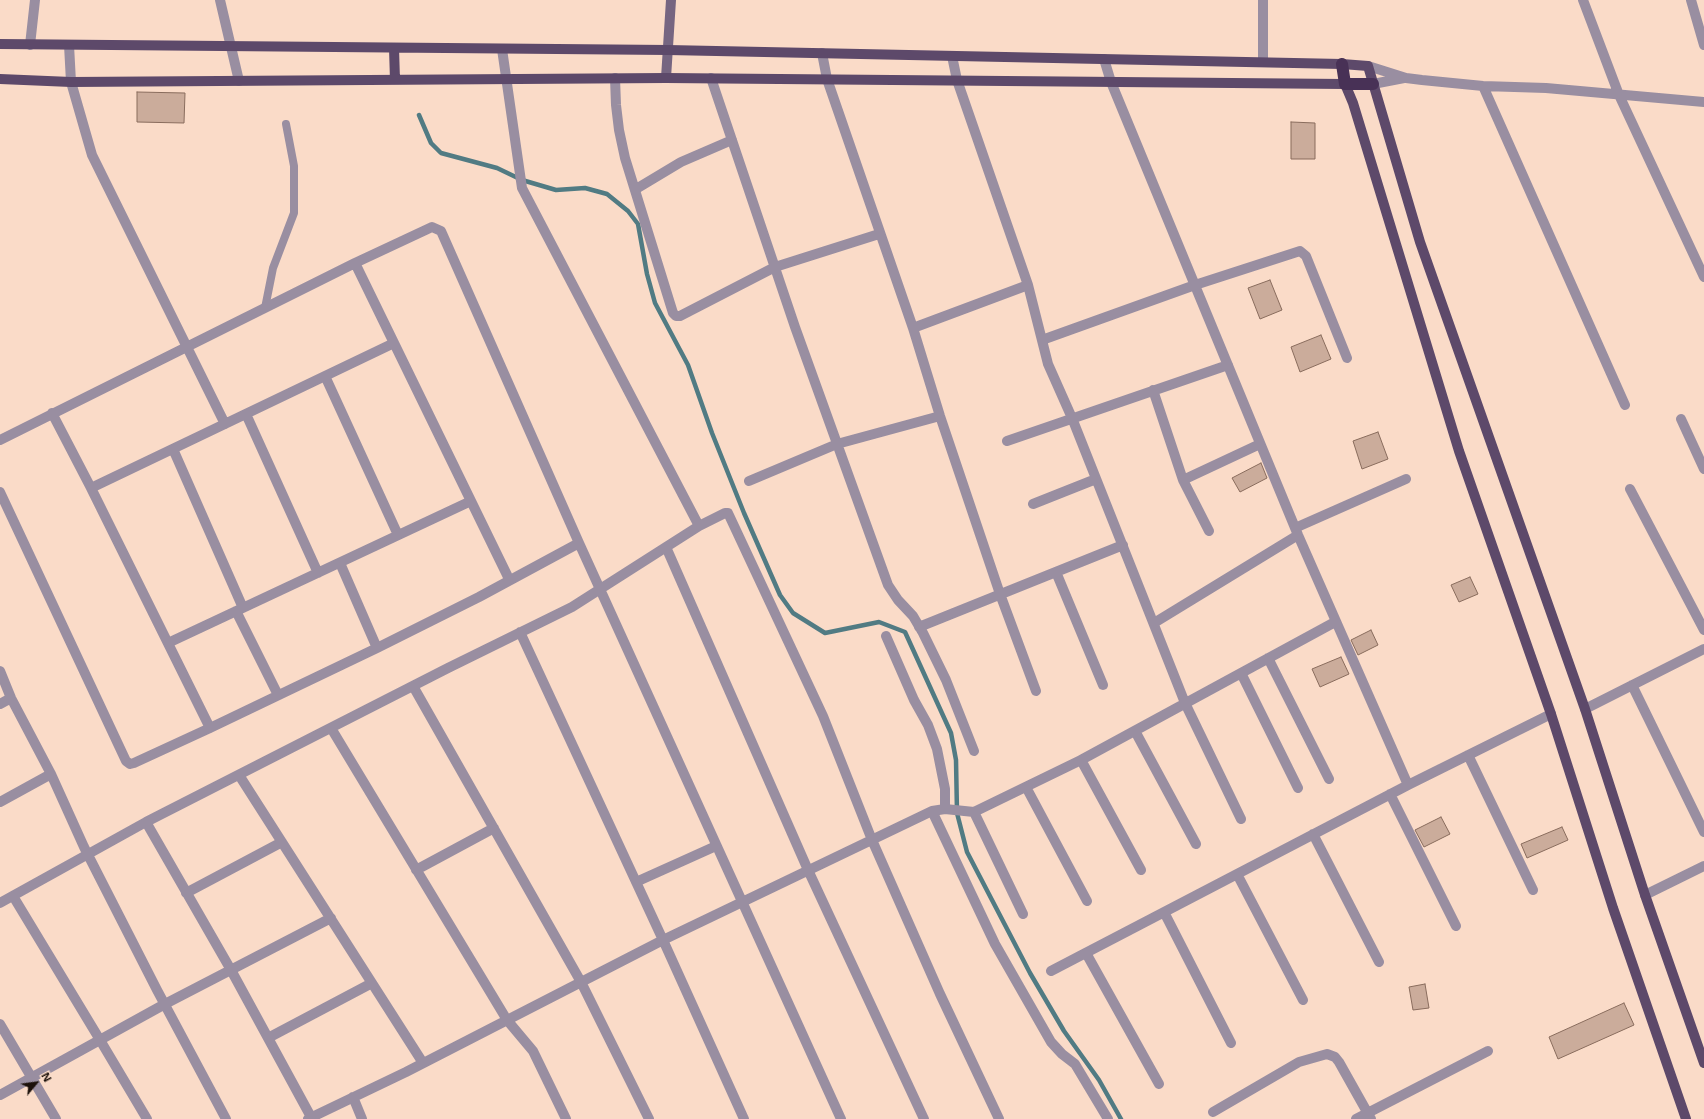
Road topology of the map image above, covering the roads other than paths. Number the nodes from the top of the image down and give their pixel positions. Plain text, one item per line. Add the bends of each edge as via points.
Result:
1 (35, 0) edge
2 (220, 0) edge
3 (671, 0) edge
4 (1263, 0) edge
5 (1582, 0) edge
6 (1692, 0) edge
7 (0, 44) edge
8 (30, 45) junction
9 (69, 45) junction
10 (1704, 45) edge
11 (231, 47) junction
12 (394, 48) junction
13 (502, 49) junction
14 (668, 50) junction
15 (822, 53) junction
16 (952, 56) junction
17 (1104, 59) junction
18 (1263, 62) junction
19 (1342, 64) junction
20 (1368, 66) junction
21 (616, 78) junction
22 (666, 78) junction
23 (711, 78) junction
24 (1406, 78) junction
25 (0, 79) edge
26 (505, 79) junction
27 (827, 79) junction
28 (396, 80) junction
29 (957, 80) junction
30 (239, 81) junction
31 (71, 82) junction
32 (1111, 82) junction
33 (1345, 84) junction
34 (1373, 84) junction
35 (1483, 86) junction
36 (1619, 95) junction
37 (1704, 102) edge
38 (286, 124) dead end
39 (732, 140) junction
40 (636, 190) junction
41 (879, 234) junction
42 (355, 263) junction
43 (775, 267) junction
44 (1704, 277) edge
45 (1028, 285) junction
46 (1195, 285) junction
47 (265, 308) junction
48 (913, 328) junction
49 (1042, 340) junction
50 (394, 343) junction
51 (186, 347) junction
52 (1347, 358) dead end
53 (1228, 365) junction
54 (325, 376) junction
55 (1153, 390) junction
56 (1625, 405) dead end
57 (52, 413) junction
58 (246, 414) junction
59 (940, 416) junction
60 (1072, 418) junction
61 (1681, 419) dead end
62 (225, 424) junction
63 (0, 440) edge
64 (1007, 440) dead end
65 (837, 444) junction
66 (1260, 444) junction
67 (173, 449) junction
68 (1704, 469) edge
69 (1096, 479) junction
70 (1406, 479) dead end
71 (1183, 480) junction
72 (749, 481) dead end
73 (91, 488) junction
74 (1630, 489) dead end
75 (0, 492) edge
76 (471, 500) junction
77 (1033, 504) dead end
78 (699, 526) junction
79 (1209, 531) dead end
80 (1296, 531) junction
81 (398, 535) junction
82 (579, 543) junction
83 (1123, 545) junction
84 (666, 547) junction
85 (340, 563) junction
86 (1056, 572) junction
87 (318, 573) junction
88 (509, 580) junction
89 (601, 588) junction
90 (1000, 594) junction
91 (239, 610) junction
92 (1335, 622) junction
93 (1154, 623) junction
94 (920, 627) junction
95 (1704, 630) edge
96 (520, 632) junction
97 (886, 636) dead end
98 (168, 643) junction
99 (376, 648) junction
100 (1704, 649) edge
101 (1268, 658) junction
102 (0, 671) edge
103 (1241, 673) junction
104 (1103, 685) dead end
105 (1632, 685) junction
106 (412, 686) junction
107 (1036, 691) dead end
108 (278, 695) junction
109 (11, 698) junction
110 (1185, 703) junction
111 (0, 704) edge
112 (1585, 709) junction
113 (1551, 714) junction
114 (210, 728) junction
115 (331, 728) junction
116 (1135, 730) junction
117 (974, 751) dead end
118 (1468, 755) junction
119 (1081, 760) junction
120 (51, 774) junction
121 (239, 775) junction
122 (1329, 779) dead end
123 (1408, 785) junction
124 (1026, 786) junction
125 (1298, 788) dead end
126 (1390, 794) junction
127 (0, 802) edge
128 (948, 809) junction
129 (932, 811) junction
130 (970, 812) junction
131 (1241, 819) dead end
132 (146, 822) junction
133 (494, 828) junction
134 (1704, 832) edge
135 (1313, 834) junction
136 (872, 840) junction
137 (282, 842) junction
138 (1196, 844) dead end
139 (716, 846) junction
140 (88, 854) junction
141 (1704, 866) edge
142 (416, 870) junction
143 (808, 870) junction
144 (1141, 870) dead end
145 (1237, 874) junction
146 (636, 882) junction
147 (1533, 890) dead end
148 (186, 892) junction
149 (1645, 895) junction
150 (13, 896) junction
151 (1087, 901) dead end
152 (742, 902) junction
153 (0, 903) edge
154 (1164, 912) junction
155 (1024, 914) dead end
156 (330, 918) junction
157 (1456, 926) dead end
158 (663, 940) junction
159 (1086, 953) junction
160 (1379, 962) dead end
161 (231, 970) junction
162 (1051, 971) dead end
163 (372, 982) junction
164 (581, 982) junction
165 (1303, 1000) dead end
166 (165, 1004) junction
167 (507, 1020) junction
168 (0, 1024) edge
169 (268, 1038) junction
170 (100, 1040) junction
171 (1231, 1043) dead end
172 (1488, 1051) dead end
173 (423, 1063) junction
174 (1704, 1063) edge
175 (33, 1077) junction
176 (1158, 1084) dead end
177 (0, 1095) edge
178 (353, 1097) junction
179 (1213, 1112) dead end
180 (1369, 1116) edge
181 (309, 1118) edge
182 (56, 1119) edge
183 (146, 1119) edge
184 (226, 1119) edge
185 (362, 1119) edge
186 (566, 1119) edge
187 (649, 1119) edge
188 (744, 1119) edge
189 (841, 1119) edge
190 (924, 1119) edge
191 (999, 1119) edge
192 (1108, 1119) edge
193 (1356, 1119) edge
194 (1686, 1119) edge

1 - 8 street
2 - 11 street
3 - 14 street
4 - 18 street
5 - 36 street
6 - 10 street
7 - 8 main road
8 - 9 main road
9 - 11 main road
9 - 31 street
11 - 12 main road
11 - 30 street
12 - 13 main road
12 - 28 main road
13 - 14 main road
13 - 26 street
14 - 15 main road
14 - 22 street
15 - 16 main road
15 - 27 street
16 - 17 main road
16 - 29 street
17 - 18 main road
17 - 32 street
18 - 19 main road
19 - 20 main road
19 - 33 highway
20 - 24 street
20 - 34 main road
21 - 22 main road
21 - 26 main road
21 - 40 street via 619,130
22 - 23 main road
23 - 27 main road
23 - 39 street
24 - 34 street
24 - 35 street
25 - 31 main road
26 - 28 main road
26 - 78 street via 522,188
27 - 29 main road
27 - 41 street
28 - 30 main road
29 - 32 main road
29 - 45 street
30 - 31 main road
31 - 51 street via 92,155
32 - 33 main road
32 - 46 street
33 - 34 highway
33 - 113 main road via 1353,103 1459,451
34 - 112 main road via 1420,242
35 - 36 street via 1546,88
35 - 56 street
36 - 37 street
36 - 44 street
38 - 47 lane via 294,166 294,213 273,268
39 - 40 street via 681,162
39 - 43 street
40 - 43 street via 676,316
41 - 43 street
41 - 48 street
42 - 47 street
42 - 50 street
42 - 82 street via 432,227 441,231
43 - 65 street
45 - 48 street
45 - 49 street
46 - 49 street
46 - 52 street via 1300,251 1306,256
46 - 53 street
47 - 51 street
48 - 59 street
49 - 60 street via 1054,378
50 - 54 street
50 - 76 street
51 - 57 street
51 - 62 street
53 - 55 street
53 - 66 street
54 - 58 street
54 - 81 street
55 - 60 street
55 - 71 street
57 - 63 street
57 - 73 street
58 - 62 street
58 - 87 street
59 - 65 street
59 - 90 street
60 - 64 street
60 - 69 street
61 - 68 street
62 - 67 street
65 - 72 street
65 - 94 street via 888,585
66 - 71 street
66 - 80 street
67 - 73 street
67 - 91 street
69 - 77 street
69 - 83 street
70 - 80 street
71 - 79 street
73 - 98 street
74 - 95 street
75 - 114 street via 126,761 134,763
76 - 81 street
76 - 88 street
78 - 84 street
78 - 136 street via 725,513 730,515 823,716
80 - 92 street
80 - 93 street
81 - 85 street
82 - 88 street
82 - 89 street
83 - 86 street
83 - 93 street
84 - 89 street
84 - 143 street
85 - 87 street
85 - 99 street
86 - 90 street
86 - 104 street
87 - 91 street
88 - 99 street
89 - 96 street via 572,607
89 - 139 street
90 - 94 street
90 - 107 street
91 - 98 street
91 - 108 street
92 - 101 street
92 - 123 street
93 - 110 street
94 - 117 street via 946,680
96 - 106 street
96 - 146 street
97 - 128 street via 937,749
98 - 114 street
99 - 108 street
100 - 105 street
101 - 103 street
101 - 122 street
102 - 109 street
103 - 110 street
103 - 125 street
105 - 112 street
105 - 134 street
106 - 115 street
106 - 133 street
108 - 114 street
109 - 111 street
109 - 120 street
110 - 116 street
110 - 131 street
112 - 149 main road
113 - 118 street
113 - 194 main road via 1613,908
115 - 121 street
115 - 142 street
116 - 119 street
116 - 138 street
118 - 123 street
118 - 147 street
119 - 124 street
119 - 144 street
120 - 127 street
120 - 140 street
121 - 132 street
121 - 137 street
123 - 126 street
124 - 130 street
124 - 151 street
126 - 135 street
126 - 157 street
128 - 129 street
128 - 130 street
129 - 136 street
129 - 192 street via 995,944 1051,1042 1075,1064
130 - 155 street
132 - 140 street
132 - 148 street
133 - 142 street
133 - 164 street
135 - 145 street
135 - 160 street
136 - 143 street
136 - 191 street
137 - 148 street
137 - 156 street
139 - 146 street
139 - 152 street
140 - 150 street
140 - 166 street
141 - 149 street
142 - 167 street
143 - 152 street
143 - 190 street
145 - 154 street
145 - 165 street
146 - 158 street
148 - 161 street
149 - 174 main road
150 - 153 street
150 - 170 street
152 - 158 street
152 - 189 street
154 - 159 street
154 - 171 street
156 - 161 street
156 - 163 street
158 - 164 street
158 - 188 street
159 - 162 street
159 - 176 street
161 - 166 street
161 - 169 street
163 - 169 street
163 - 173 street
164 - 167 street
164 - 187 street
166 - 170 street
166 - 184 street
167 - 173 street
167 - 186 street via 533,1052
168 - 175 street
169 - 181 street
170 - 175 street
170 - 183 street
172 - 180 street
173 - 178 street
175 - 177 street
175 - 182 street
178 - 181 street
178 - 185 street
179 - 180 street via 1300,1062 1327,1054 1339,1062
180 - 193 street

